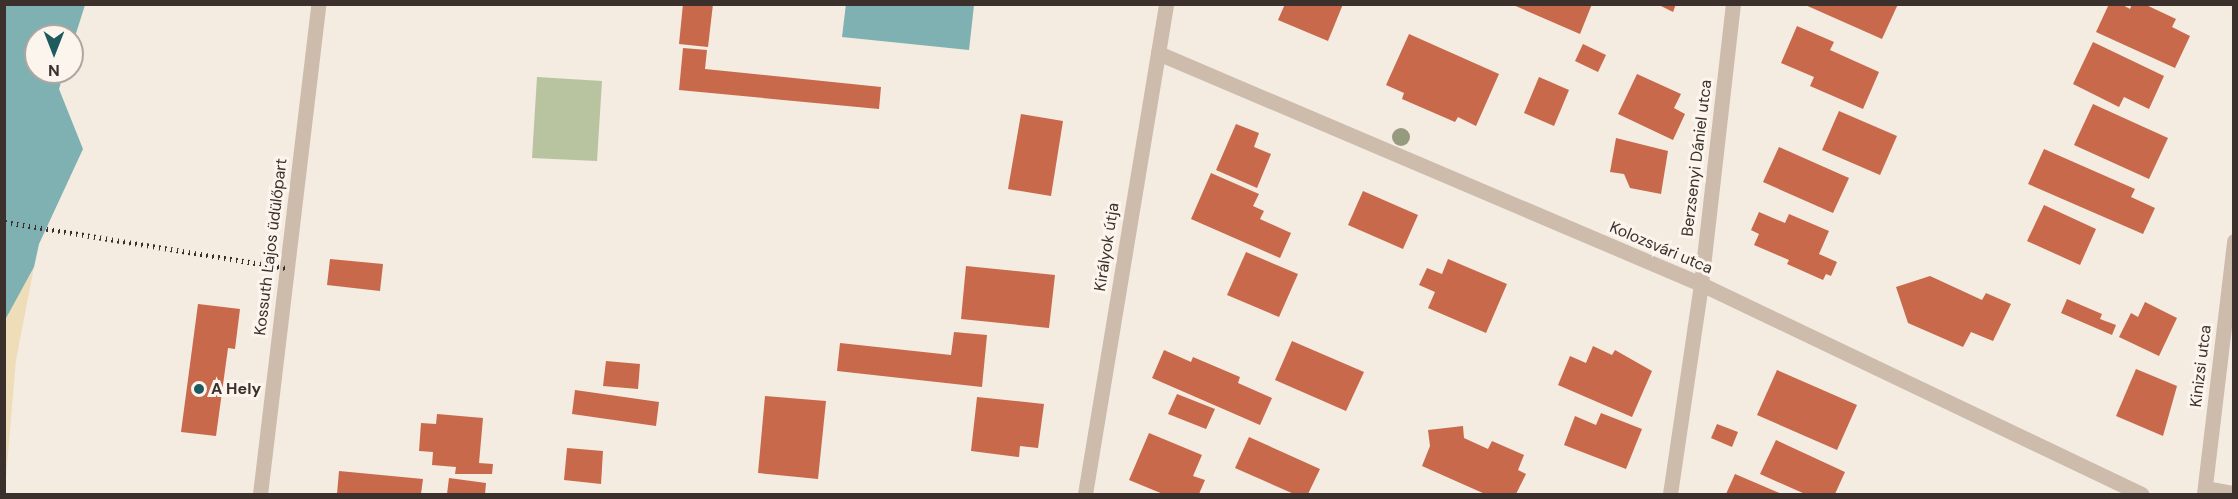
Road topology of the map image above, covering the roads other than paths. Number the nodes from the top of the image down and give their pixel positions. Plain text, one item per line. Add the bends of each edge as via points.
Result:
1 (318, 4) edge
2 (1166, 4) edge
3 (1733, 4) edge
4 (1158, 53) junction
5 (2234, 242) edge
6 (1701, 284) junction
7 (2205, 491) edge
8 (2234, 493) edge
9 (260, 495) edge
10 (1084, 495) edge
11 (1670, 495) edge
12 (2142, 495) edge

1 - 9 street, Kossuth Lajos üdülőpart
2 - 4 street, Királyok útja
3 - 6 street, Berzsenyi Dániel utca
4 - 6 street, Kolozsvári utca
4 - 10 street, Királyok útja
5 - 7 street, Kinizsi utca
6 - 11 street, Berzsenyi Dániel utca
6 - 12 street, Kolozsvári utca
7 - 8 street

